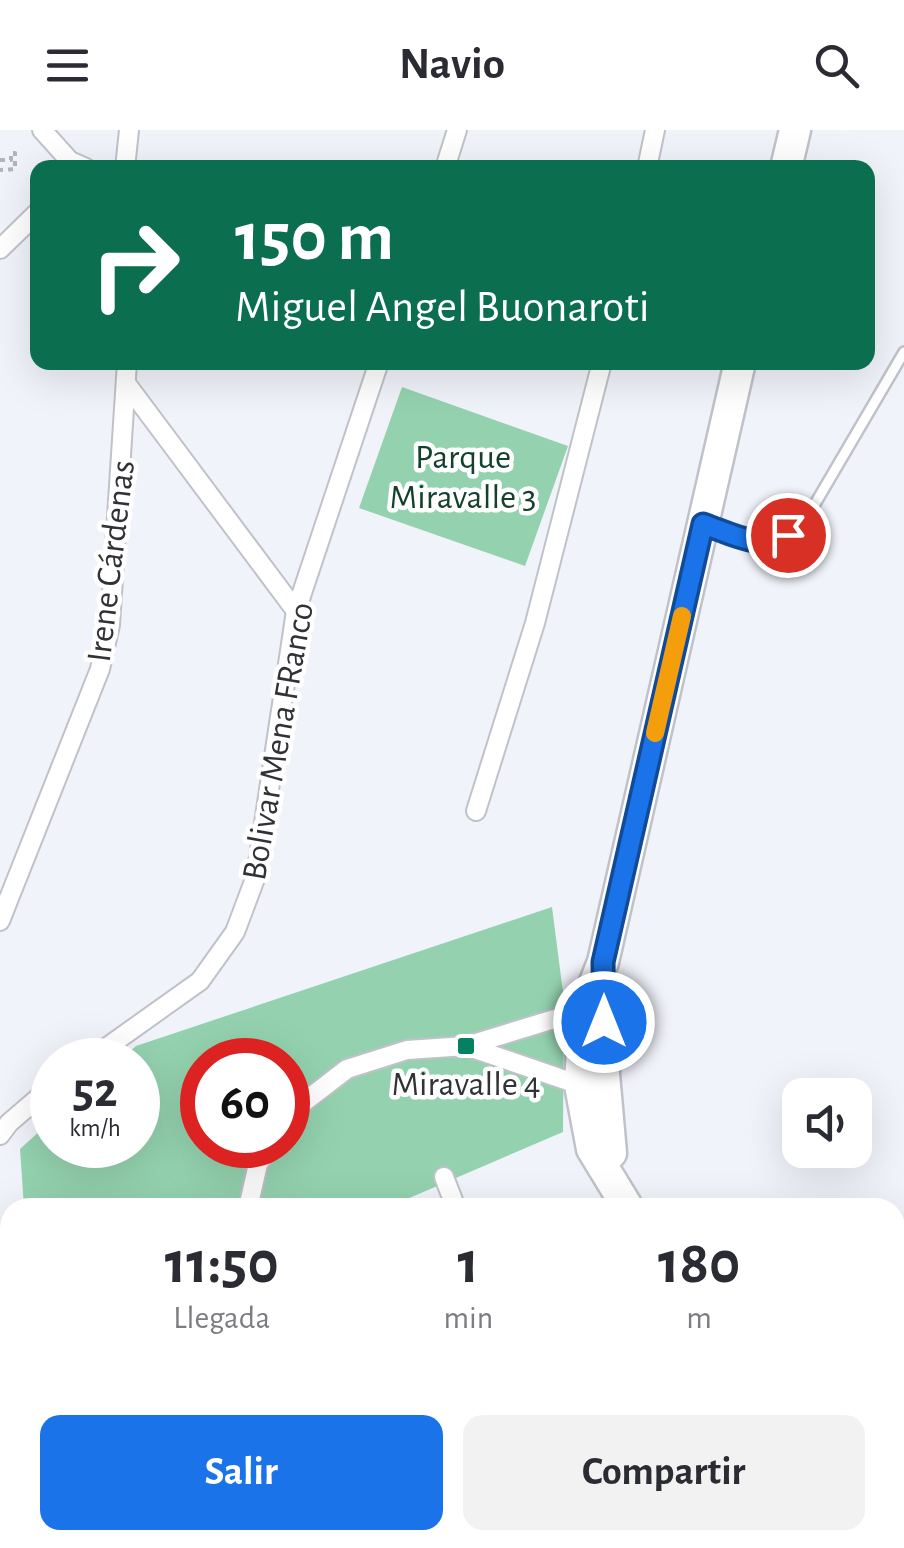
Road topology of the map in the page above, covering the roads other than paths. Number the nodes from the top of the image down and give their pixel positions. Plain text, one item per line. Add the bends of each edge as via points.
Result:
1 (42, 130) edge
2 (130, 130) edge
3 (457, 130) edge
4 (655, 130) edge
5 (795, 130) edge
6 (70, 160) edge
7 (126, 160) edge
8 (447, 160) edge
9 (648, 160) edge
10 (788, 160) edge
11 (30, 220) edge
12 (0, 249) edge
13 (904, 352) edge
14 (128, 370) edge
15 (376, 370) edge
16 (600, 370) edge
17 (738, 370) edge
18 (128, 386) junction
19 (703, 524) junction
20 (296, 611) junction
21 (476, 811) dead end
22 (0, 921) edge
23 (603, 962) junction
24 (584, 1010) junction
25 (120, 1038) edge
26 (466, 1046) junction
27 (580, 1086) junction
28 (310, 1098) edge
29 (30, 1105) edge
30 (0, 1136) edge
31 (257, 1168) edge
32 (444, 1177) dead end
33 (250, 1198) edge
34 (452, 1198) edge
35 (622, 1198) edge

1 - 6 street
2 - 7 street
3 - 8 street
4 - 9 street
5 - 10 main road
11 - 12 street
13 - 19 lane via 805,522 774,543
14 - 18 street, Irene Cárdenas
15 - 20 street, Bolivar Mena FRanco
16 - 21 street via 536,624
17 - 19 main road
18 - 20 street
18 - 22 street, Irene Cárdenas via 110,625 100,669
19 - 23 main road
20 - 25 street, Bolivar Mena FRanco via 256,876 235,932 200,982
23 - 24 main road
23 - 35 main road via 604,1074
24 - 26 street
24 - 27 main road
26 - 27 street
26 - 28 street via 407,1050 347,1069
27 - 35 main road via 592,1148
29 - 30 street
31 - 33 street
32 - 34 street

